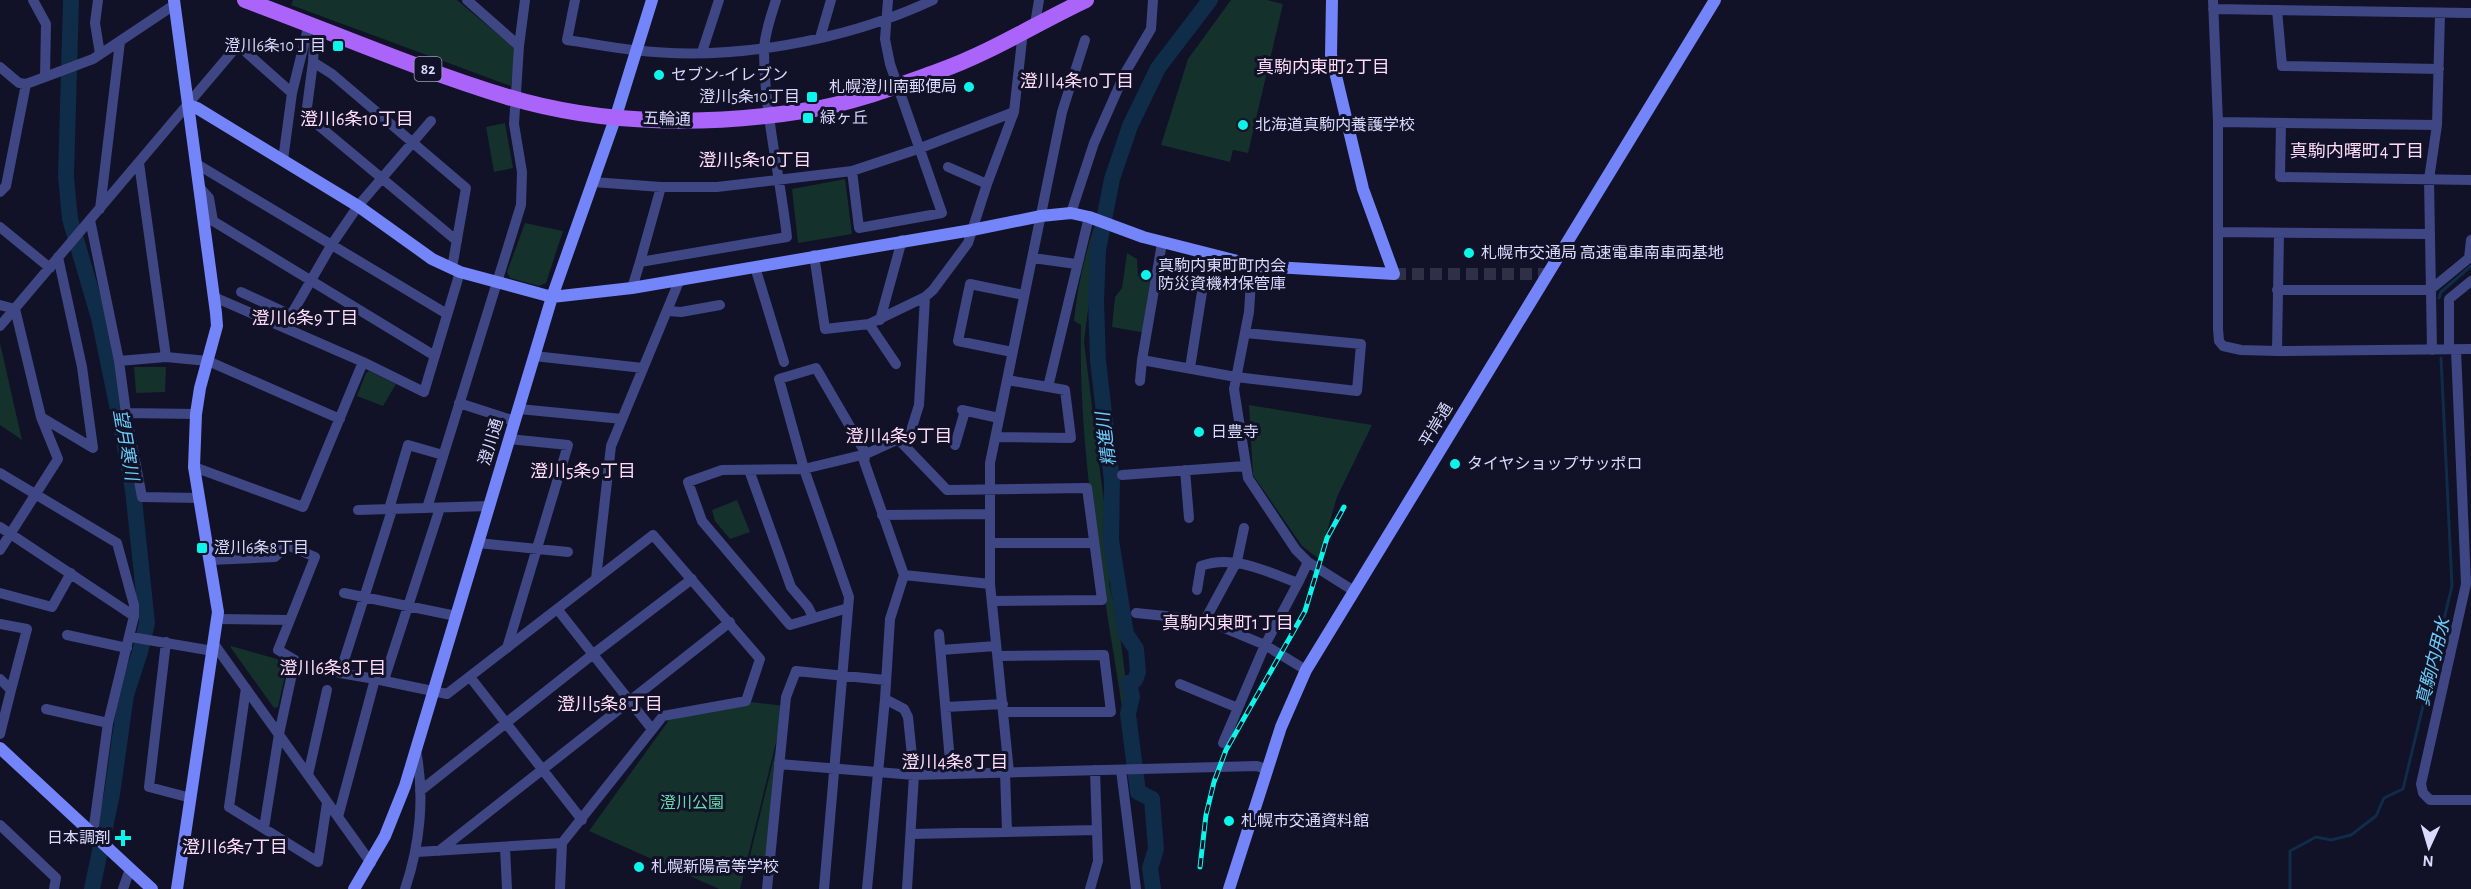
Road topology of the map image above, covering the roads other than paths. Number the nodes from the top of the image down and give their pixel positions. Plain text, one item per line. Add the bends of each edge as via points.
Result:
1 (33, 0) edge
2 (98, 0) edge
3 (245, 0) edge
4 (525, 0) edge
5 (575, 0) edge
6 (652, 0) edge
7 (718, 0) edge
8 (776, 0) edge
9 (831, 0) edge
10 (888, 0) edge
11 (933, 0) edge
12 (1039, 0) edge
13 (1086, 0) edge
14 (1153, 0) edge
15 (1332, 0) edge
16 (1715, 0) edge
17 (472, 2) edge
18 (174, 3) edge
19 (2213, 4) edge
20 (275, 5) edge
21 (2341, 5) edge
22 (2277, 10) junction
23 (2471, 13) edge
24 (2440, 14) junction
25 (885, 19) junction
26 (312, 25) junction
27 (1029, 27) junction
28 (820, 38) junction
29 (1085, 40) dead end
30 (120, 42) junction
31 (519, 46) junction
32 (764, 48) junction
33 (636, 51) junction
34 (702, 52) junction
35 (100, 54) junction
36 (313, 62) junction
37 (0, 67) edge
38 (2439, 69) junction
39 (45, 77) junction
40 (26, 84) junction
41 (896, 86) junction
42 (292, 93) junction
43 (188, 105) junction
44 (1014, 112) junction
45 (770, 114) junction
46 (616, 116) junction
47 (431, 121) dead end
48 (2218, 122) junction
49 (2281, 123) junction
50 (2437, 125) junction
51 (412, 144) junction
52 (918, 149) junction
53 (283, 160) junction
54 (139, 163) junction
55 (195, 163) junction
56 (948, 167) dead end
57 (852, 171) junction
58 (383, 178) junction
59 (2429, 179) junction
60 (2471, 180) edge
61 (780, 181) junction
62 (593, 182) junction
63 (987, 184) junction
64 (198, 186) junction
65 (661, 187) junction
66 (0, 192) edge
67 (358, 206) junction
68 (100, 209) junction
69 (1071, 213) junction
70 (1041, 216) junction
71 (1092, 218) junction
72 (90, 220) junction
73 (0, 227) edge
74 (972, 230) junction
75 (2218, 232) junction
76 (2279, 234) junction
77 (2429, 234) junction
78 (902, 240) junction
79 (457, 241) junction
80 (1162, 243) junction
81 (332, 244) junction
82 (2470, 244) edge
83 (1208, 254) junction
84 (814, 255) junction
85 (58, 257) junction
86 (1033, 258) junction
87 (640, 262) junction
88 (1076, 264) junction
89 (1252, 265) junction
90 (755, 267) junction
91 (50, 268) junction
92 (456, 270) junction
93 (680, 279) junction
94 (310, 281) junction
95 (2471, 281) edge
96 (496, 282) junction
97 (632, 288) junction
98 (2277, 290) junction
99 (2430, 290) junction
100 (241, 292) dead end
101 (1024, 295) junction
102 (214, 297) junction
103 (552, 297) junction
104 (925, 297) junction
105 (0, 305) edge
106 (720, 305) dead end
107 (15, 309) junction
108 (668, 311) junction
109 (447, 314) junction
110 (880, 320) junction
111 (868, 324) junction
112 (0, 326) edge
113 (1245, 333) junction
114 (2432, 350) junction
115 (2452, 350) junction
116 (2471, 350) edge
117 (2277, 351) junction
118 (1012, 352) junction
119 (435, 356) junction
120 (534, 356) junction
121 (166, 357) junction
122 (1142, 360) junction
123 (119, 361) junction
124 (208, 361) junction
125 (363, 362) junction
126 (784, 363) dead end
127 (896, 364) dead end
128 (643, 368) junction
129 (1190, 368) junction
130 (1236, 377) junction
131 (1007, 380) junction
132 (1140, 381) dead end
133 (1048, 387) junction
134 (459, 403) junction
135 (126, 413) junction
136 (196, 414) junction
137 (517, 415) junction
138 (41, 417) junction
139 (999, 418) junction
140 (340, 419) junction
141 (622, 419) junction
142 (996, 437) junction
143 (509, 439) junction
144 (898, 440) junction
145 (955, 445) dead end
146 (866, 454) junction
147 (443, 456) junction
148 (1245, 466) junction
149 (194, 467) junction
150 (804, 469) junction
151 (749, 470) junction
152 (1185, 470) junction
153 (0, 473) edge
154 (1122, 475) dead end
155 (990, 492) junction
156 (35, 494) junction
157 (199, 498) junction
158 (489, 506) junction
159 (428, 508) junction
160 (440, 508) junction
161 (390, 509) junction
162 (358, 510) dead end
163 (990, 514) junction
164 (882, 515) junction
165 (1189, 518) dead end
166 (0, 527) edge
167 (1244, 528) dead end
168 (10, 533) junction
169 (478, 543) junction
170 (990, 543) junction
171 (1094, 543) junction
172 (536, 549) junction
173 (0, 550) edge
174 (568, 552) dead end
175 (210, 560) junction
176 (1237, 561) junction
177 (1308, 562) junction
178 (71, 573) junction
179 (904, 575) junction
180 (596, 579) junction
181 (692, 579) junction
182 (1298, 583) junction
183 (990, 584) junction
184 (1197, 590) dead end
185 (1354, 591) junction
186 (0, 593) edge
187 (344, 593) dead end
188 (363, 597) junction
189 (992, 601) junction
190 (408, 608) junction
191 (848, 608) junction
192 (558, 610) junction
193 (1136, 614) dead end
194 (134, 616) junction
195 (456, 616) junction
196 (813, 617) junction
197 (218, 619) junction
198 (290, 620) junction
199 (1205, 620) junction
200 (730, 622) junction
201 (0, 624) edge
202 (939, 634) dead end
203 (68, 635) dead end
204 (140, 639) junction
205 (166, 642) junction
206 (1265, 645) junction
207 (213, 647) junction
208 (127, 648) junction
209 (507, 648) junction
210 (941, 650) junction
211 (997, 651) junction
212 (592, 655) junction
213 (1306, 670) junction
214 (842, 676) junction
215 (470, 677) junction
216 (0, 679) edge
217 (379, 680) junction
218 (885, 680) junction
219 (1180, 684) dead end
220 (246, 688) junction
221 (12, 690) junction
222 (327, 690) dead end
223 (434, 691) junction
224 (630, 699) junction
225 (885, 699) junction
226 (946, 707) junction
227 (1003, 708) junction
228 (1238, 708) junction
229 (46, 709) dead end
230 (108, 723) junction
231 (507, 723) junction
232 (651, 729) junction
233 (0, 734) edge
234 (279, 734) junction
235 (1223, 743) dead end
236 (416, 750) junction
237 (1, 752) edge
238 (779, 764) junction
239 (833, 769) junction
240 (543, 770) junction
241 (1095, 770) junction
242 (1124, 770) junction
243 (1268, 770) junction
244 (1007, 772) junction
245 (878, 773) junction
246 (951, 773) junction
247 (308, 775) junction
248 (914, 775) junction
249 (420, 791) junction
250 (191, 798) junction
251 (2471, 800) edge
252 (327, 802) junction
253 (338, 817) junction
254 (582, 820) junction
255 (0, 825) edge
256 (264, 828) junction
257 (1097, 830) junction
258 (1007, 832) junction
259 (911, 834) junction
260 (95, 836) junction
261 (562, 843) junction
262 (505, 847) junction
263 (439, 851) junction
264 (417, 852) junction
265 (368, 867) junction
266 (130, 869) junction
267 (54, 889) edge
268 (123, 889) edge
269 (152, 889) edge
270 (177, 889) edge
271 (354, 889) edge
272 (405, 889) edge
273 (507, 889) edge
274 (560, 889) edge
275 (767, 889) edge
276 (824, 889) edge
277 (867, 889) edge
278 (907, 889) edge
279 (1090, 889) edge
280 (1136, 889) edge
281 (1229, 889) edge

1 - 39 street via 46,24
2 - 35 street via 95,23
3 - 20 main road, 五輪通 / 82
4 - 31 street
5 - 33 street via 567,40
6 - 33 street, 澄川通
7 - 34 street
8 - 32 street
9 - 28 street
10 - 25 street
11 - 25 street
12 - 27 street
13 - 27 main road, 五輪通 / 82
14 - 69 street via 1151,29 1125,73 1094,143
15 - 89 street via 1331,55 1363,189 1394,274
16 - 185 street, 平岸通
17 - 31 street
18 - 30 street
18 - 43 street
19 - 22 street
19 - 48 street
20 - 26 main road, 五輪通 / 82
21 - 22 street
21 - 24 street
22 - 38 street via 2282,66
23 - 24 street
24 - 38 street
25 - 28 street
25 - 41 street via 885,39
26 - 36 street
26 - 42 street
26 - 46 main road, 五輪通 / 82 via 510,98
27 - 41 main road, 五輪通 / 82 via 942,70
27 - 44 street
28 - 32 street
29 - 70 street via 1062,112
30 - 35 street
30 - 68 street
31 - 96 street via 514,124 522,195
32 - 34 street
32 - 45 street
33 - 34 street
33 - 46 street, 澄川通
35 - 39 street
36 - 51 street
36 - 58 street via 306,115
37 - 40 street
38 - 50 street
39 - 40 street
40 - 66 street via 6,186
41 - 45 main road, 五輪通 / 82 via 810,110
41 - 52 street
42 - 43 street via 238,45
42 - 53 street
43 - 53 street
43 - 54 street
43 - 55 street
44 - 52 street
44 - 63 street
45 - 46 main road, 五輪通 / 82 via 682,120
45 - 61 street
46 - 62 street, 澄川通
47 - 51 street
48 - 49 street
48 - 75 street
49 - 50 street
49 - 59 street via 2280,177
50 - 59 street
51 - 58 street
51 - 79 street via 466,188
52 - 57 street
52 - 57 street via 942,213 859,228
53 - 67 street
54 - 68 street
54 - 121 street
55 - 64 street
55 - 81 street
56 - 63 street
57 - 61 street
58 - 67 street
58 - 79 street
59 - 60 street
59 - 77 street
61 - 65 street
61 - 87 street via 787,237
62 - 65 street
62 - 103 street, 澄川通
63 - 74 street
64 - 94 street via 209,198 213,221
64 - 102 street
65 - 87 street
67 - 81 street
67 - 92 street via 432,259
68 - 72 street
69 - 70 street
69 - 71 street
70 - 74 street
70 - 86 street
71 - 80 street
71 - 88 street
72 - 85 street
72 - 123 street
73 - 91 street
74 - 78 street
74 - 104 street via 968,243
75 - 76 street
75 - 117 street via 2220,341 2231,349
76 - 77 street
76 - 98 street
77 - 99 street
78 - 84 street
78 - 110 street
79 - 92 street
80 - 83 street
80 - 122 street
81 - 94 street
81 - 109 street
82 - 99 street via 2469,258
83 - 89 street
83 - 129 street
84 - 90 street
84 - 111 street via 825,329
85 - 91 street
85 - 138 street via 82,367 93,448
86 - 88 street
86 - 101 street
87 - 97 street
88 - 133 street
89 - 113 street
90 - 93 street
90 - 126 street
91 - 107 street
92 - 96 street
92 - 109 street
93 - 97 street
93 - 108 street
94 - 100 street via 291,315
94 - 119 street
95 - 115 street via 2449,299
96 - 103 street
96 - 134 street
97 - 103 street
98 - 99 street
98 - 117 street
99 - 114 street
101 - 118 street
101 - 118 street via 970,284 958,341
102 - 124 street via 217,326
102 - 125 street
103 - 120 street, 澄川通
104 - 110 street
104 - 144 street via 919,405 910,434
105 - 107 street
106 - 108 street
107 - 112 street
107 - 138 street
108 - 128 street
109 - 119 street
110 - 111 street
111 - 127 street
113 - 130 street
113 - 130 street via 1361,345 1357,391
114 - 115 street
114 - 117 street
115 - 116 street
115 - 251 street via 2466,584 2421,784 2423,794 2430,800
118 - 131 street
119 - 125 street via 424,392
120 - 128 street
120 - 137 street, 澄川通
121 - 123 street
121 - 124 street
122 - 129 street
122 - 132 street
123 - 135 street
124 - 136 street
124 - 140 street
125 - 140 street
128 - 141 street
129 - 130 street
130 - 148 street via 1234,389
131 - 133 street
131 - 139 street
133 - 142 street via 1065,390 1071,438
134 - 137 street
134 - 147 street
135 - 136 street
135 - 157 street via 142,497
136 - 149 street
137 - 141 street
137 - 143 street, 澄川通
138 - 156 street via 57,459
139 - 142 street
139 - 145 street via 964,410
140 - 149 street via 303,507
141 - 180 street via 611,446
142 - 155 street via 990,463
143 - 158 street, 澄川通
143 - 172 street via 568,445
144 - 146 street
144 - 155 street via 947,490
146 - 150 street
146 - 150 street via 816,368 779,379
146 - 164 street via 864,461
147 - 159 street
147 - 161 street via 408,446
148 - 152 street
148 - 177 street via 1248,478
149 - 157 street
150 - 151 street
150 - 191 street via 849,597
151 - 196 street via 791,587
151 - 196 street via 722,470 688,482 702,521 790,625
152 - 154 street
152 - 165 street
153 - 156 street
155 - 163 street
155 - 171 street via 1087,488
156 - 168 street
156 - 194 street via 117,543
157 - 175 street
158 - 160 street
158 - 169 street, 澄川通
159 - 160 street
159 - 161 street
160 - 190 street
161 - 162 street
161 - 188 street
163 - 164 street
163 - 170 street
164 - 179 street
166 - 168 street
167 - 176 street
168 - 173 street
168 - 178 street
169 - 172 street
169 - 195 street, 澄川通
170 - 171 street
170 - 183 street
171 - 189 street via 1102,600
172 - 174 street
172 - 209 street
175 - 197 street
175 - 198 street via 275,557 287,544 315,557
176 - 182 street
176 - 184 street via 1201,566
176 - 199 street
177 - 182 street
177 - 185 street
178 - 186 street via 52,607
178 - 194 street
179 - 183 street
179 - 218 street via 890,619
180 - 181 street via 653,535
180 - 192 street
181 - 200 street
181 - 212 street
182 - 206 street
183 - 189 street
185 - 213 street, 平岸通
187 - 188 street
188 - 190 street
188 - 217 street via 340,673
189 - 211 street
190 - 195 street
190 - 217 street
191 - 196 street
191 - 214 street
192 - 209 street
192 - 212 street
193 - 199 street
194 - 204 street
195 - 223 street, 澄川通
197 - 198 street
197 - 207 street
198 - 234 street via 278,650 295,660
199 - 206 street
200 - 224 street
200 - 232 street via 760,659 746,701 663,716
201 - 221 street via 27,629
202 - 210 street
203 - 208 street
204 - 205 street
204 - 208 street
205 - 207 street
205 - 250 street via 149,787
206 - 213 street
206 - 228 street
207 - 220 street
207 - 250 street
208 - 230 street
209 - 215 street
210 - 211 street
210 - 226 street
211 - 227 street
211 - 227 street via 1104,655 1112,712
212 - 224 street
212 - 231 street
213 - 243 street, 平岸通 via 1281,727
214 - 218 street
214 - 238 street via 796,671 786,697
214 - 239 street
215 - 223 street via 447,694
215 - 231 street
216 - 221 street
217 - 223 street
217 - 253 street
218 - 225 street
219 - 228 street
220 - 234 street
220 - 256 street via 229,807
221 - 233 street
222 - 247 street
223 - 236 street, 澄川通
224 - 232 street
224 - 240 street
225 - 245 street
225 - 248 street via 904,710 908,717
226 - 227 street
226 - 246 street
227 - 244 street
228 - 235 street
229 - 230 street
230 - 260 street
231 - 240 street
231 - 249 street
232 - 254 street
234 - 247 street
234 - 256 street
236 - 249 street
236 - 265 street, 澄川通 via 395,814
237 - 260 street
238 - 239 street
238 - 275 street
239 - 245 street
239 - 276 street
240 - 254 street
240 - 263 street
241 - 242 street
241 - 244 street
241 - 257 street
242 - 243 street via 1257,766
242 - 280 street
243 - 281 street, 平岸通
244 - 246 street
244 - 258 street
245 - 248 street
245 - 277 street
246 - 248 street
247 - 252 street
248 - 259 street
249 - 264 street
250 - 270 street
252 - 253 street
252 - 256 street via 318,862
253 - 265 street
254 - 261 street
255 - 267 street via 56,878
257 - 258 street
257 - 279 street via 1098,861
258 - 259 street
259 - 278 street
260 - 266 street
261 - 262 street
261 - 274 street
262 - 263 street
262 - 273 street
263 - 264 street
264 - 272 street
265 - 271 street, 澄川通
266 - 268 street
266 - 269 street

